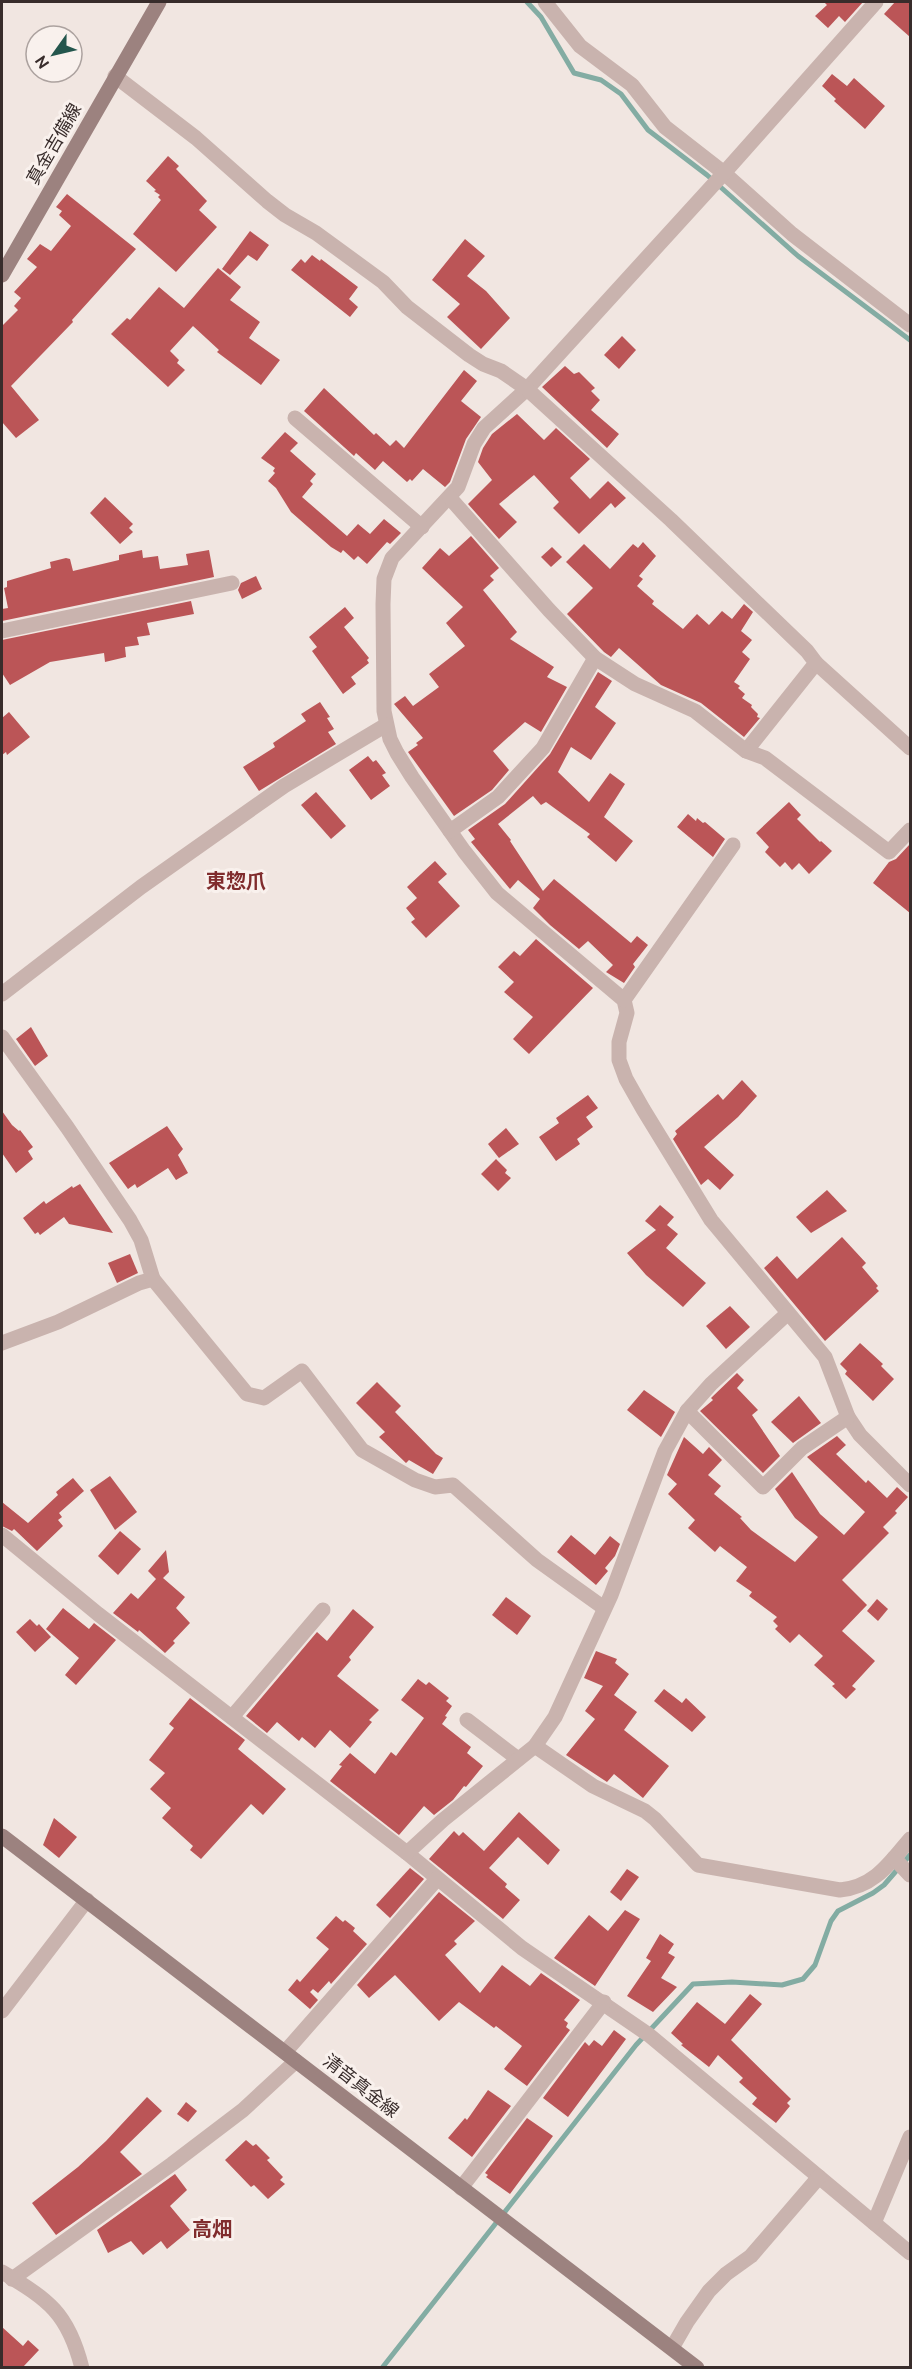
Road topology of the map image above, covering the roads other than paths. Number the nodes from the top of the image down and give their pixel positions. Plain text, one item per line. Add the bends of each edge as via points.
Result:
1 (159, 2) edge
2 (545, 2) edge
3 (876, 2) edge
4 (115, 76) junction
5 (724, 173) junction
6 (2, 275) edge
7 (910, 325) edge
8 (527, 389) junction
9 (295, 418) dead end
10 (450, 498) junction
11 (422, 527) junction
12 (232, 583) dead end
13 (2, 631) edge
14 (595, 658) junction
15 (816, 663) junction
16 (386, 725) junction
17 (910, 748) edge
18 (746, 751) junction
19 (910, 830) edge
20 (450, 831) junction
21 (733, 844) dead end
22 (2, 994) edge
23 (624, 1000) junction
24 (2, 1037) edge
25 (153, 1279) junction
26 (788, 1312) junction
27 (2, 1343) edge
28 (687, 1411) junction
29 (848, 1417) junction
30 (910, 1485) edge
31 (2, 1535) edge
32 (604, 1608) junction
33 (323, 1610) dead end
34 (232, 1717) junction
35 (467, 1720) dead end
36 (535, 1746) junction
37 (518, 1759) junction
38 (2, 1836) edge
39 (910, 1839) edge
40 (407, 1853) junction
41 (894, 1858) junction
42 (910, 1875) edge
43 (437, 1879) junction
44 (87, 1900) junction
45 (604, 2002) junction
46 (2, 2011) edge
47 (291, 2057) junction
48 (910, 2137) edge
49 (819, 2177) junction
50 (461, 2188) junction
51 (874, 2223) junction
52 (910, 2253) edge
53 (7, 2275) edge
54 (672, 2348) junction
55 (82, 2367) edge
56 (697, 2367) edge

1 - 4 main road, 真金吉備線
2 - 5 street via 580,46 632,85 665,127
3 - 5 street
4 - 6 main road, 真金吉備線
4 - 8 street via 196,138 267,201 382,282 407,307 469,355 501,370
5 - 7 street via 792,234
5 - 8 street
8 - 10 street via 484,428
8 - 15 street via 680,528
9 - 11 street
10 - 11 street
10 - 14 street
11 - 16 street via 392,558 384,579
12 - 13 street
14 - 18 street via 635,684 695,711
14 - 20 street via 543,748 498,797
15 - 17 street
15 - 18 street
16 - 20 street via 396,753
16 - 22 street via 284,786 141,887
18 - 19 street via 765,758 890,852
20 - 23 street via 497,893
21 - 23 street
23 - 26 street via 627,1013 619,1060 626,1079 711,1220
24 - 25 street via 130,1220
25 - 27 street
25 - 32 street via 247,1394 264,1398 302,1371 362,1450 415,1480 435,1487 453,1485 537,1560
26 - 28 street
26 - 29 street via 825,1357
28 - 29 street via 763,1487 802,1448
28 - 32 street via 665,1451
29 - 30 street via 860,1435
31 - 34 street
32 - 36 street via 555,1717
33 - 34 street
34 - 40 street
35 - 37 street
36 - 37 street
36 - 41 street via 593,1786 645,1811 698,1865 840,1890 866,1884
37 - 40 street
38 - 44 main road, 清音真金線
39 - 41 street
40 - 43 street
41 - 42 street
43 - 45 street via 554,1972
43 - 47 street
44 - 46 street
44 - 47 main road, 清音真金線
45 - 49 street
45 - 50 street
47 - 50 main road, 清音真金線
47 - 53 street via 243,2110 172,2164
48 - 51 street
49 - 51 street
49 - 54 street via 751,2256 709,2291
50 - 54 main road, 清音真金線
51 - 52 street
53 - 55 street via 61,2316
54 - 56 main road, 清音真金線

